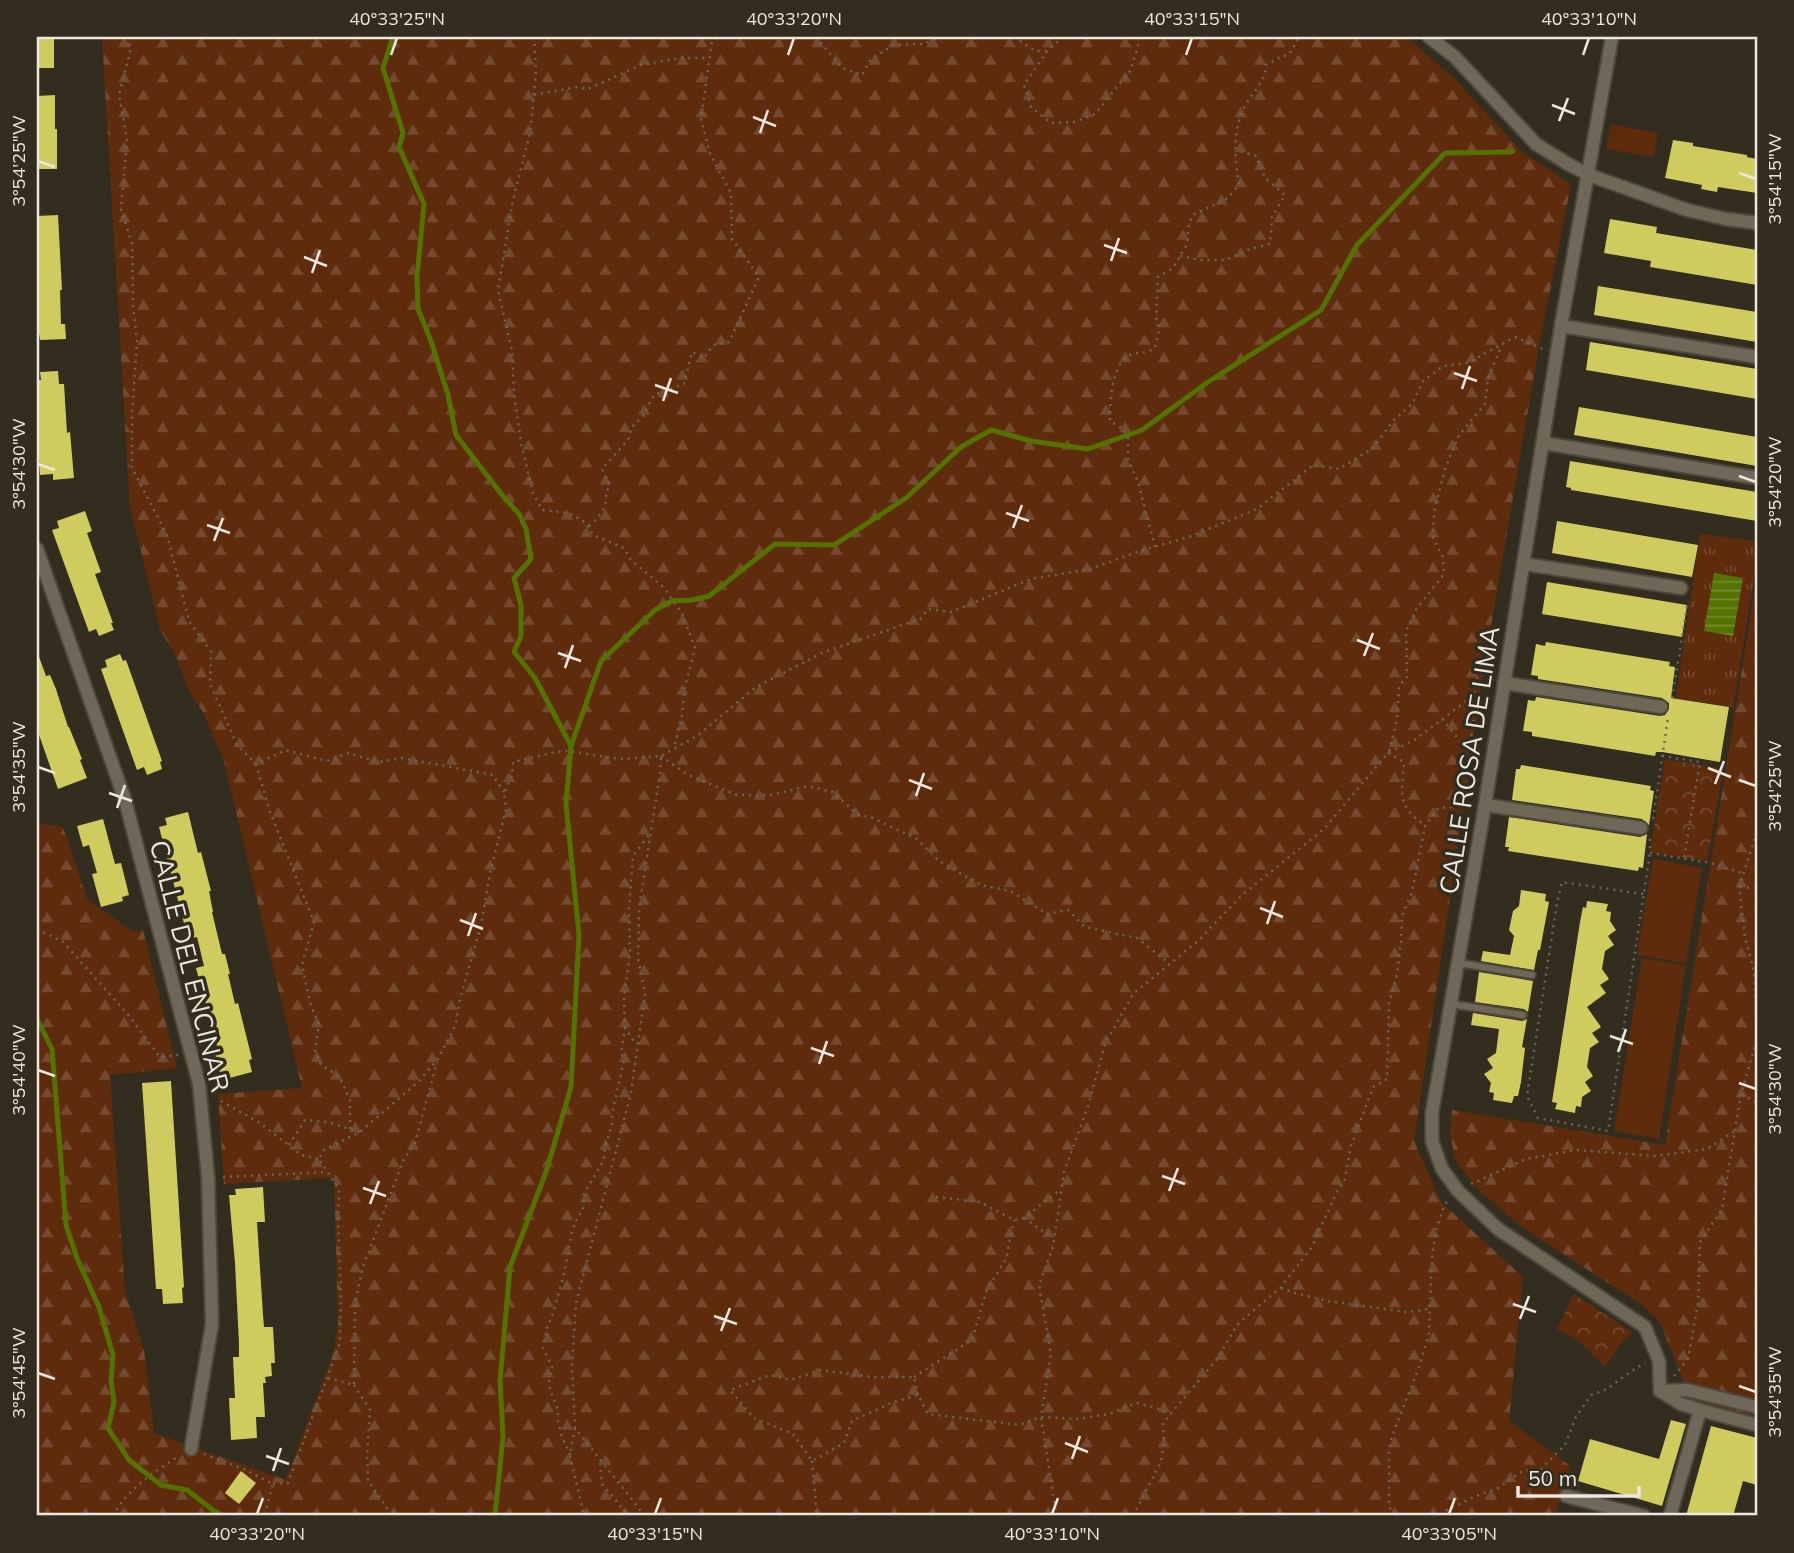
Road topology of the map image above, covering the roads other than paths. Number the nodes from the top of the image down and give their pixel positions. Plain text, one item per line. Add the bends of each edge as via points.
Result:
1 (1429, 37) edge
2 (1612, 37) edge
3 (1589, 175) junction
4 (1757, 223) edge
5 (1561, 326) junction
6 (1757, 357) edge
7 (1543, 443) junction
8 (1757, 478) edge
9 (37, 549) edge
10 (1524, 564) junction
11 (1681, 588) road end
12 (1504, 683) junction
13 (1661, 707) dead end
14 (1485, 804) junction
15 (1641, 828) dead end
16 (1459, 963) junction
17 (1532, 975) dead end
18 (1451, 1004) junction
19 (1523, 1015) dead end
20 (1660, 1391) junction
21 (1757, 1408) edge
22 (1700, 1410) junction
23 (1757, 1425) edge
24 (191, 1449) road end
25 (1566, 1496) dead end
26 (1644, 1516) edge
27 (1670, 1516) edge

1 - 3 street via 1455,57 1536,144
2 - 3 street, CALLE ROSA DE LIMA
3 - 4 street via 1687,210
3 - 5 street, CALLE ROSA DE LIMA
5 - 6 street
5 - 7 street, CALLE ROSA DE LIMA
7 - 8 street
7 - 10 street, CALLE ROSA DE LIMA
9 - 24 street, CALLE DEL ENCINAR via 125,800 199,1084 208,1177 212,1324
10 - 11 street
10 - 12 street, CALLE ROSA DE LIMA
12 - 13 street
12 - 14 street, CALLE ROSA DE LIMA
14 - 15 street
14 - 16 street, CALLE ROSA DE LIMA
16 - 17 lane
16 - 18 street, CALLE ROSA DE LIMA
18 - 19 lane
18 - 20 street, CALLE ROSA DE LIMA via 1433,1113 1432,1141 1442,1170 1498,1229 1645,1327 1657,1357
20 - 21 street via 1687,1390
20 - 22 street
22 - 23 street
22 - 27 street
25 - 26 street

